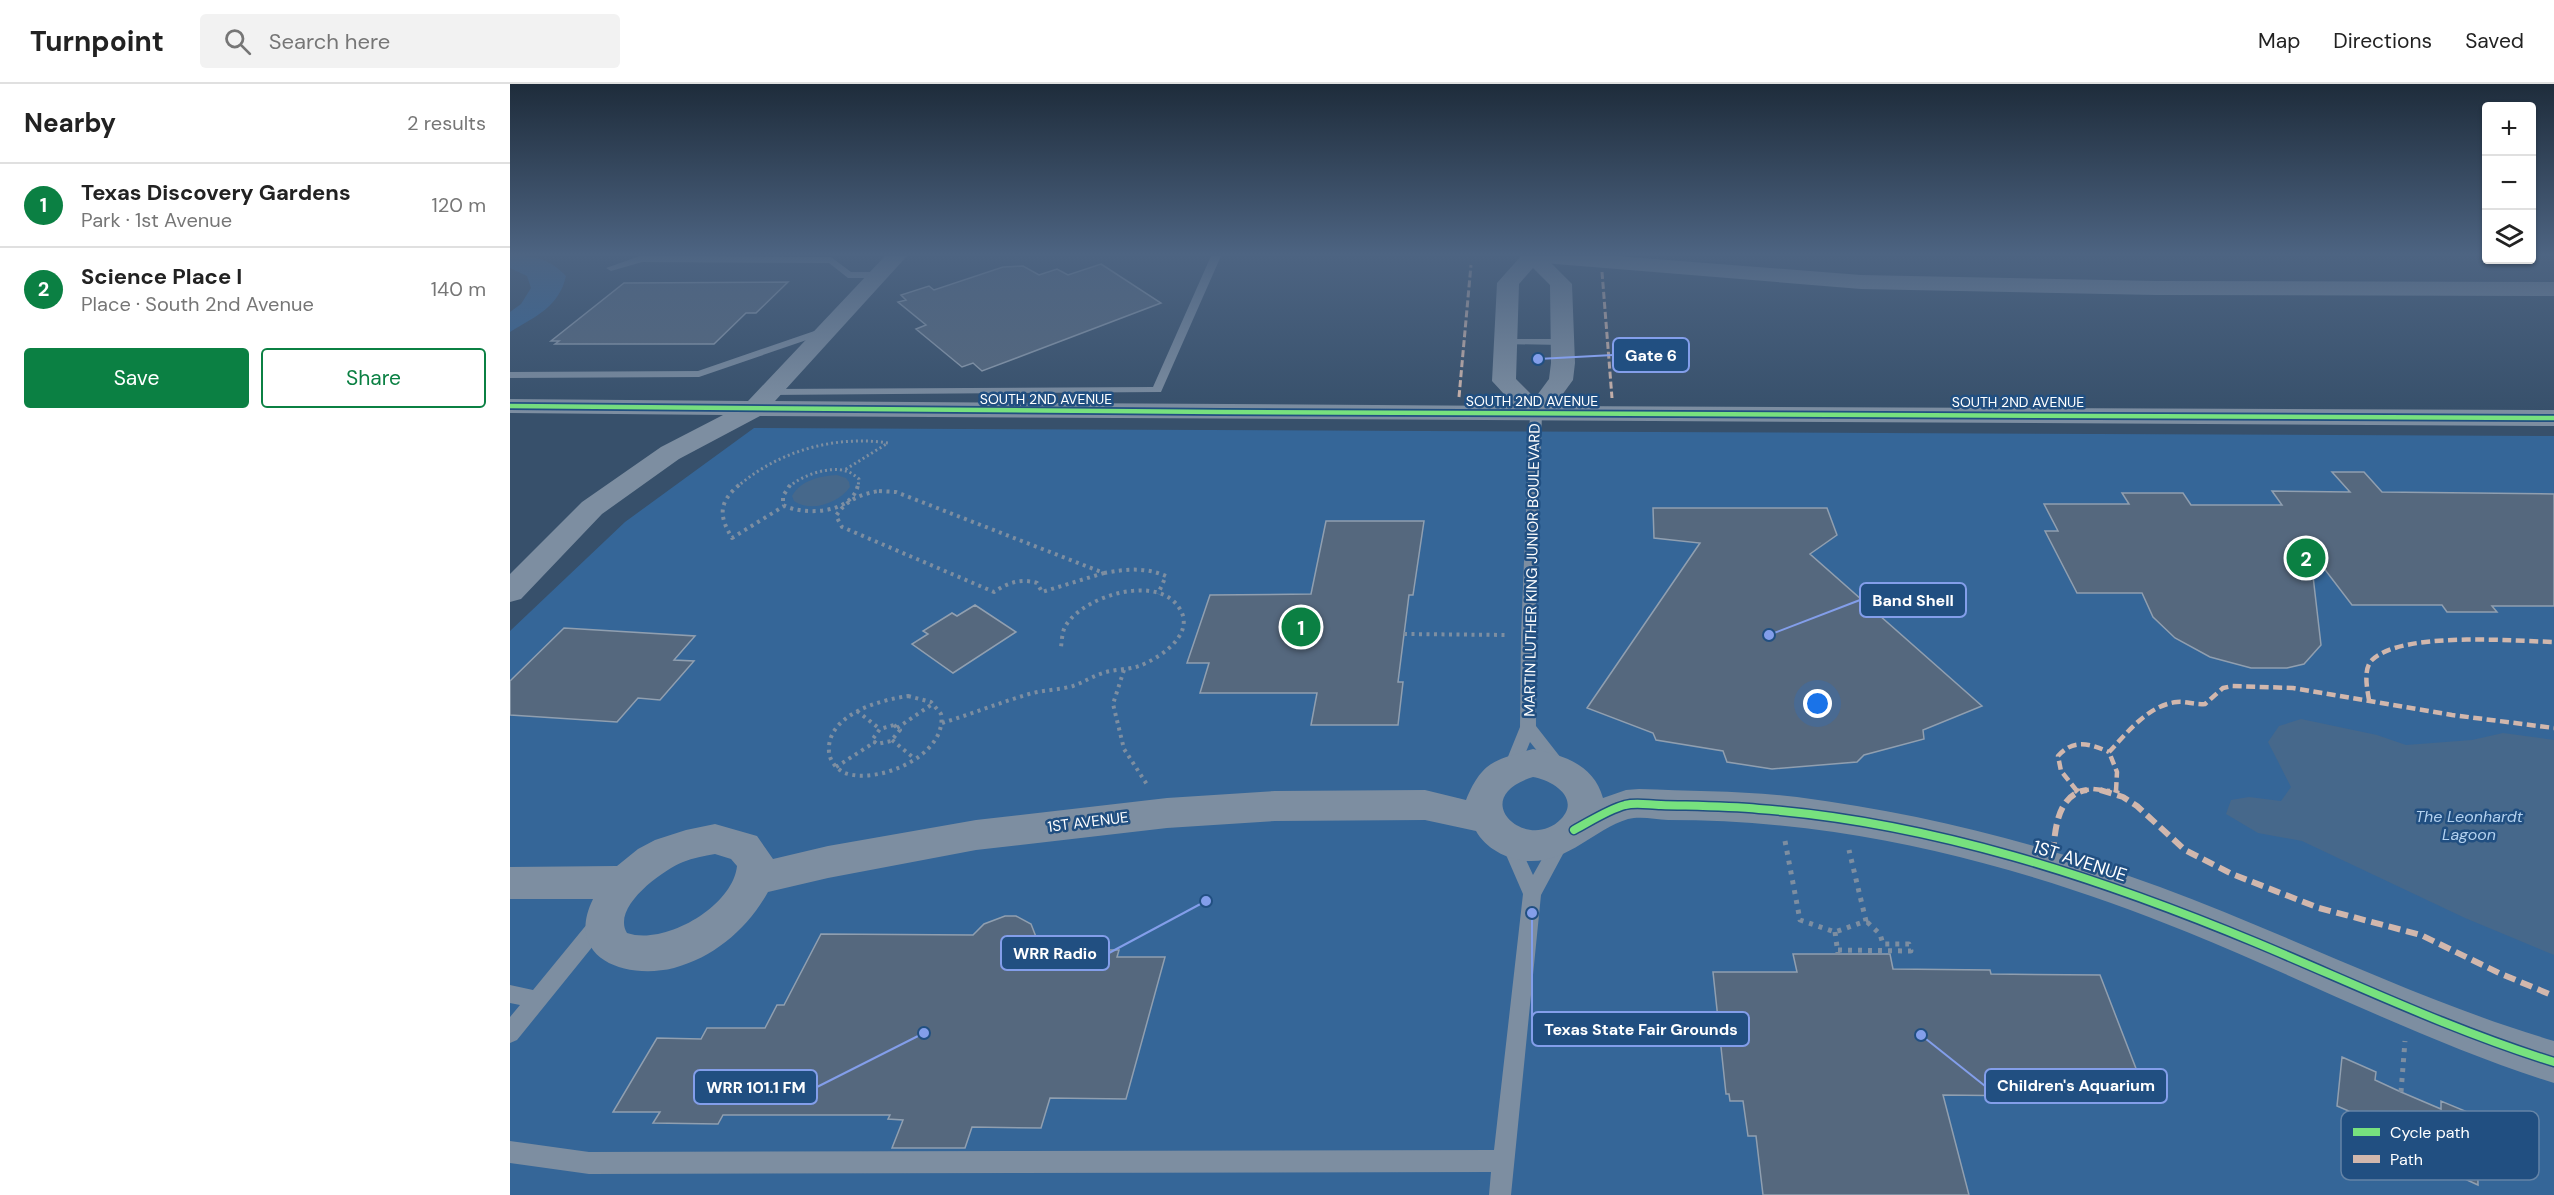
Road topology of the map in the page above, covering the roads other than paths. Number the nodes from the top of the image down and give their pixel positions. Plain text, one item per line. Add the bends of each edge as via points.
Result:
1 (849, 308) edge
2 (1193, 308) edge
3 (1507, 308) edge
4 (1561, 308) edge
5 (829, 329) junction
6 (1506, 342) junction
7 (1562, 342) junction
8 (510, 375) edge
9 (761, 401) junction
10 (510, 406) edge
11 (1536, 413) junction
12 (2552, 420) edge
13 (510, 592) edge
14 (1528, 727) junction
15 (1502, 774) junction
16 (1569, 775) junction
17 (1425, 805) junction
18 (1626, 805) junction
19 (1498, 830) junction
20 (1568, 835) junction
21 (755, 879) junction
22 (624, 882) junction
23 (510, 883) edge
24 (1532, 894) junction
25 (602, 920) junction
26 (510, 994) edge
27 (536, 1000) junction
28 (510, 1033) edge
29 (2554, 1062) edge
30 (510, 1152) edge
31 (1502, 1161) junction
32 (1500, 1195) edge

1 - 5 street
2 - 9 lane via 1157,390
3 - 6 street, MARTIN LUTHER KING JUNIOR BOULEVARD
4 - 7 street, MARTIN LUTHER KING JUNIOR BOULEVARD
5 - 8 lane via 699,374
5 - 9 street
6 - 7 lane
6 - 11 street, MARTIN LUTHER KING JUNIOR BOULEVARD via 1504,381
7 - 11 street, MARTIN LUTHER KING JUNIOR BOULEVARD via 1561,380
9 - 10 street, SOUTH 2ND AVENUE
9 - 11 street, SOUTH 2ND AVENUE
9 - 13 street via 670,453 592,508
11 - 12 street, SOUTH 2ND AVENUE
11 - 14 lane, MARTIN LUTHER KING JUNIOR BOULEVARD
14 - 15 lane
14 - 16 lane
15 - 16 street via 1533,763
15 - 17 street, 1ST AVENUE
15 - 19 street via 1485,792 1483,806
16 - 18 street, 1ST AVENUE
16 - 20 street via 1582,790 1586,804 1583,817
17 - 19 street, 1ST AVENUE
17 - 21 street, 1ST AVENUE via 1275,806 1167,813 976,835
18 - 20 street, 1ST AVENUE
18 - 29 street, 1ST AVENUE via 1780,810 1889,825 1988,848 2116,887 2260,944 2450,1027
19 - 20 street via 1526,846 1544,845
19 - 24 lane
20 - 24 lane
21 - 22 street via 756,863 748,849 734,841 715,839 667,851
21 - 25 street via 747,897 730,917 708,934 656,954 633,954 615,948 605,936
22 - 23 street
22 - 25 street
24 - 31 lane
25 - 27 lane
26 - 27 lane
27 - 28 lane
30 - 31 lane via 590,1163
31 - 32 lane

